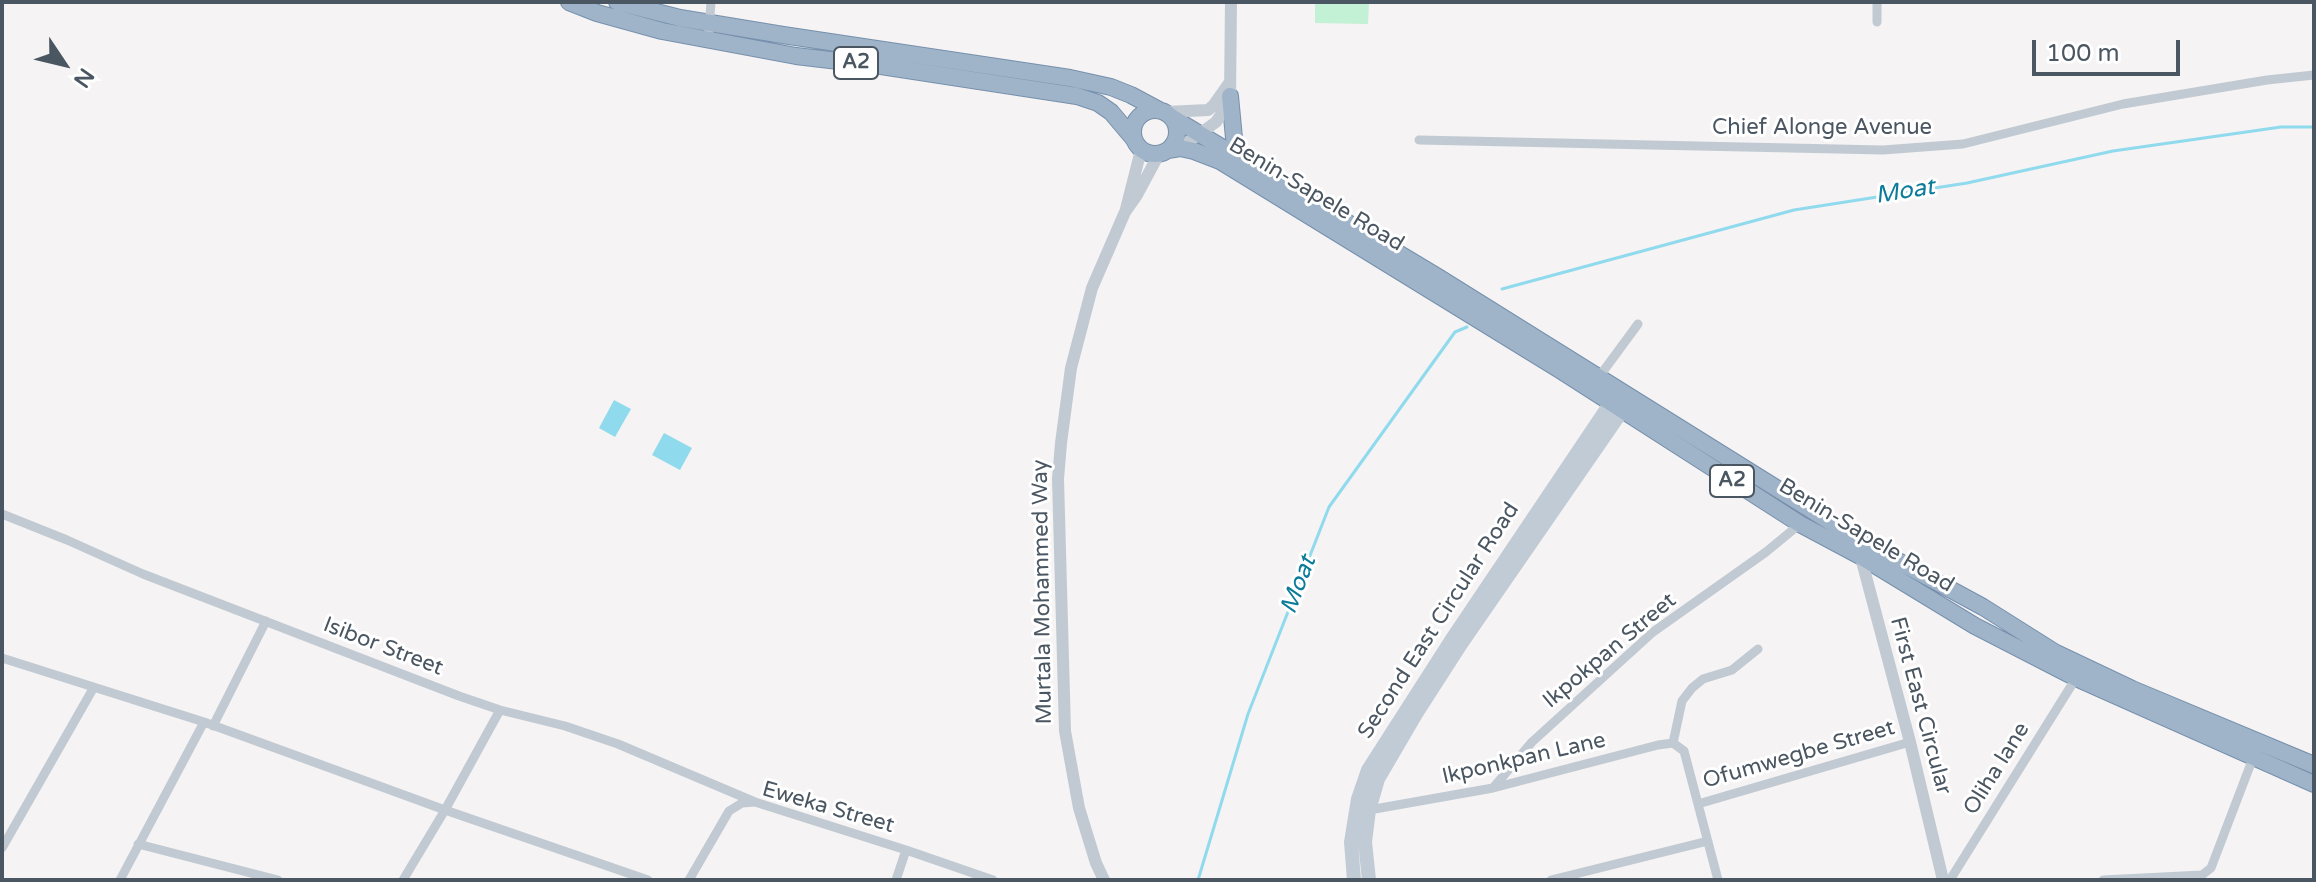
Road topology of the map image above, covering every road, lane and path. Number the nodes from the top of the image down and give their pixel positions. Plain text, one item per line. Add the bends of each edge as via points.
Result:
1 (569, 2) edge
2 (617, 2) edge
3 (711, 2) edge
4 (1231, 2) edge
5 (1877, 2) edge
6 (638, 12) edge
7 (1877, 22) dead end
8 (710, 31) junction
9 (2314, 75) edge
10 (1231, 88) junction
11 (1166, 113) junction
12 (1202, 134) junction
13 (1419, 140) dead end
14 (1137, 144) junction
15 (1169, 151) junction
16 (1241, 158) junction
17 (1125, 212) junction
18 (1638, 324) dead end
19 (1599, 377) junction
20 (1616, 408) junction
21 (2, 514) edge
22 (1800, 524) junction
23 (1860, 549) junction
24 (266, 621) junction
25 (1758, 649) dead end
26 (2, 658) edge
27 (2076, 678) junction
28 (94, 687) junction
29 (500, 710) junction
30 (208, 724) junction
31 (1910, 742) junction
32 (1673, 743) junction
33 (2253, 758) junction
34 (2314, 765) edge
35 (2314, 784) edge
36 (1493, 788) junction
37 (755, 802) junction
38 (1698, 804) junction
39 (445, 810) junction
40 (1369, 810) junction
41 (1708, 841) junction
42 (138, 844) junction
43 (2, 848) edge
44 (906, 850) junction
45 (120, 880) edge
46 (278, 880) edge
47 (403, 880) edge
48 (648, 880) edge
49 (689, 880) edge
50 (896, 880) edge
51 (993, 880) edge
52 (1104, 880) edge
53 (1354, 880) edge
54 (1369, 880) edge
55 (1551, 880) edge
56 (1718, 880) edge
57 (1943, 880) edge
58 (1950, 880) edge
59 (2103, 880) edge

1 - 6 highway, A2
2 - 6 highway, A2
3 - 8 street
4 - 10 street
5 - 7 street
6 - 8 highway, A2
8 - 11 highway, A2 via 1070,78 1111,87
8 - 14 highway, A2 via 796,56 1077,96 1111,112
9 - 13 street, Chief Alonge Avenue via 2123,104 1963,144 1883,150
10 - 11 street via 1208,110
10 - 12 street via 1224,110
10 - 16 highway via 1234,138
11 - 12 highway, Benin-Sapele Road / A2
11 - 14 highway via 1151,110 1138,117 1132,130
11 - 15 highway via 1177,132
12 - 15 street
12 - 16 highway, Benin-Sapele Road / A2
14 - 15 highway, A2 via 1153,155
14 - 17 street
15 - 17 street
15 - 20 highway, Benin-Sapele Road / A2 via 1194,151 1220,161
16 - 19 highway, Benin-Sapele Road / A2
17 - 52 street, Murtala Mohammed Way via 1092,288 1071,368 1058,479 1065,731 1079,808
18 - 19 street
19 - 23 highway, Benin-Sapele Road / A2
20 - 22 highway, Benin-Sapele Road / A2
20 - 40 main road, Second East Circular Road via 1416,714 1378,779
20 - 53 main road, Second East Circular Road via 1452,639 1368,770 1351,842
21 - 24 street, Isibor Street
22 - 23 highway, Benin-Sapele Road / A2
22 - 36 street, Ikpokpan Street via 1653,632 1532,742
23 - 27 highway, Benin-Sapele Road / A2 via 1975,626
23 - 31 street, First East Circular
23 - 34 highway, Benin-Sapele Road / A2 via 1983,607 2056,653
24 - 29 street, Isibor Street
24 - 30 street
25 - 32 street via 1732,670 1692,688 1682,701
26 - 28 street
27 - 33 highway, Benin-Sapele Road / A2
27 - 58 street, Oliha lane
28 - 30 street
28 - 43 street
29 - 37 street, Isibor Street via 618,744
29 - 39 street
30 - 39 street
30 - 42 street
31 - 38 street, Ofumwegbe Street
31 - 57 street, First East Circular
32 - 36 street, Ikponkpan Lane
32 - 38 street via 1684,751
33 - 35 highway, Benin-Sapele Road / A2
33 - 59 street via 2211,868 2202,875
36 - 40 street, Ikponkpan Lane
37 - 44 street, Eweka Street
37 - 49 street, Eweka Street via 729,811
38 - 41 street
39 - 47 street
39 - 48 street
40 - 54 main road, Second East Circular Road
41 - 55 street
41 - 56 street
42 - 45 street
42 - 46 street
44 - 50 street
44 - 51 street, Eweka Street

